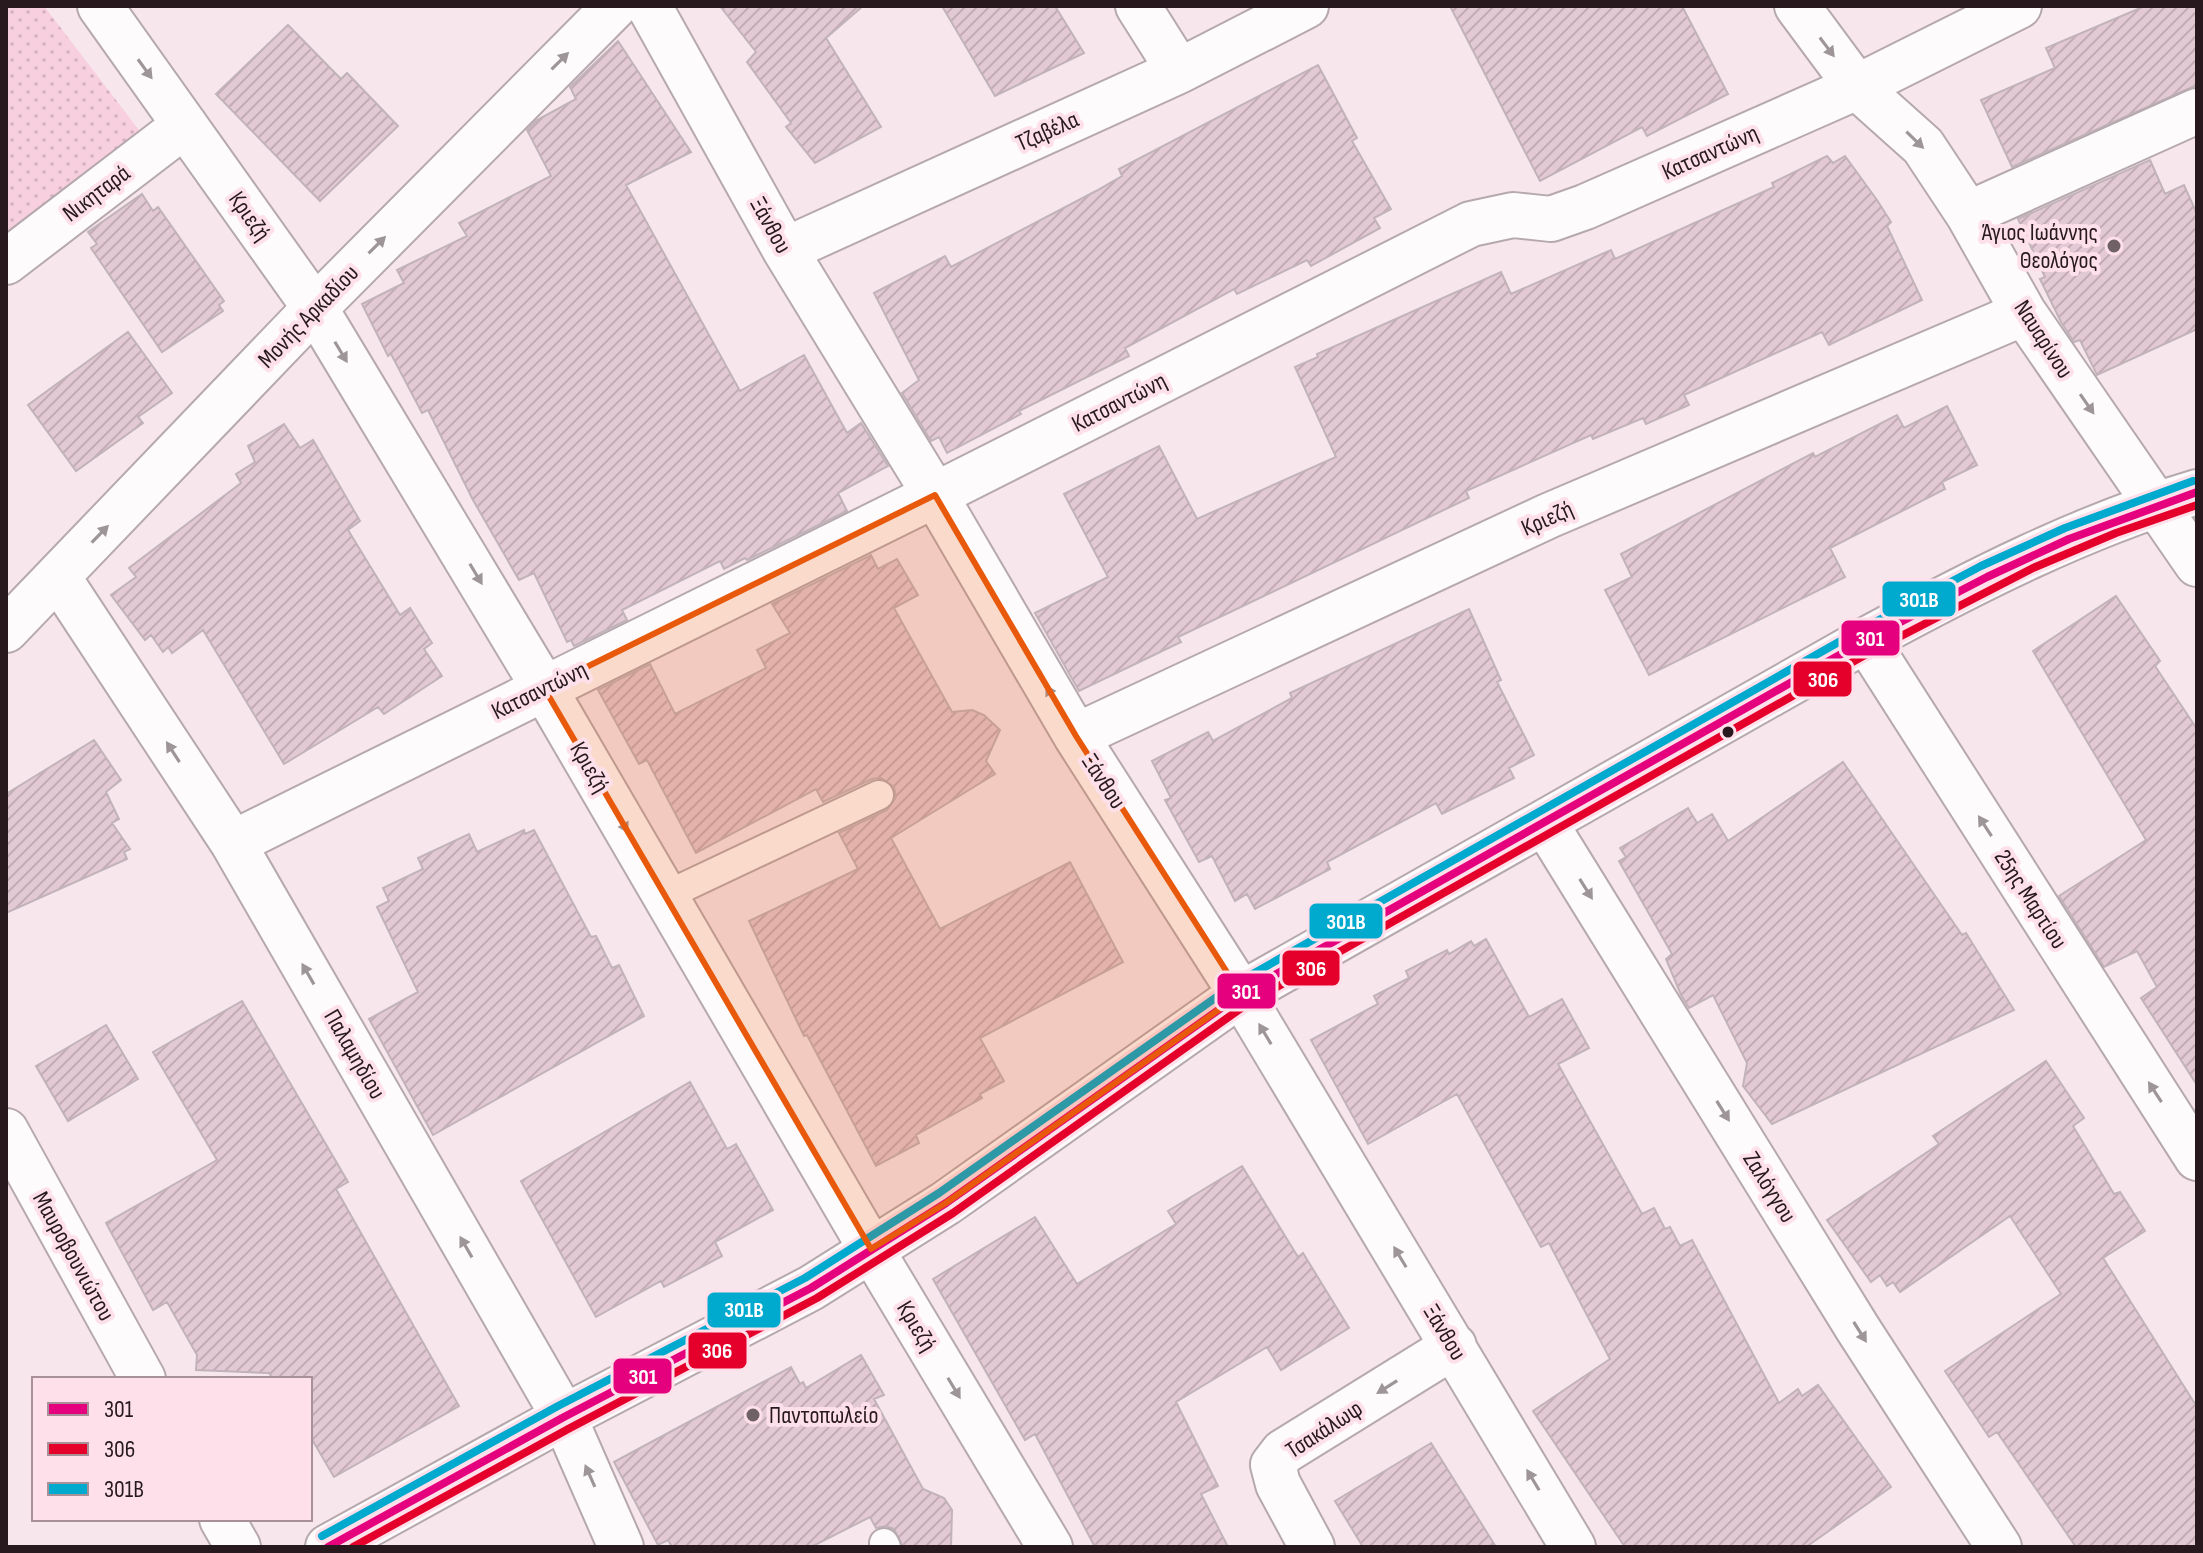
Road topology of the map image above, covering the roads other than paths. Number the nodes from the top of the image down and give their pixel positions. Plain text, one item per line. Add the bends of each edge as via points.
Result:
1 (100, 6) edge
2 (615, 6) edge
3 (649, 6) edge
4 (1138, 6) edge
5 (1306, 6) edge
6 (1797, 6) edge
7 (2019, 6) edge
8 (1179, 71) junction
9 (1857, 87) junction
10 (2197, 111) edge
11 (185, 125) junction
12 (1968, 214) junction
13 (785, 250) junction
14 (6, 262) edge
15 (315, 308) junction
16 (2024, 313) junction
17 (935, 495) junction
18 (2177, 498) edge
19 (2197, 564) edge
20 (58, 577) junction
21 (6, 630) edge
22 (1866, 640) junction
23 (544, 688) junction
24 (1076, 736) junction
25 (879, 795) dead end
26 (1545, 823) junction
27 (233, 843) junction
28 (665, 896) junction
29 (1241, 994) junction
30 (6, 1131) edge
31 (2197, 1158) edge
32 (871, 1249) junction
33 (1454, 1346) junction
34 (142, 1377) edge
35 (564, 1417) junction
36 (223, 1521) edge
37 (238, 1547) edge
38 (328, 1547) edge
39 (621, 1547) edge
40 (1050, 1547) edge
41 (1312, 1547) edge
42 (1573, 1547) edge
43 (1999, 1547) edge

1 -> 11 street, Κριεζή
15 -> 2 street, Μονής Αρκαδίου
3 - 13 street, Ξάνθου
4 - 8 street
5 - 8 street, Τζαβέλα
6 -> 9 street, Ναυαρίνου
7 - 9 street, Κατσαντώνη
8 - 13 street, Τζαβέλα
9 -> 12 street, Ναυαρίνου via 1923,146
9 - 17 street, Κατσαντώνη via 1585,207 1551,219 1513,215 1471,224
10 - 12 street
11 - 14 street, Νικηταρά
11 - 15 street, Κριεζή
12 - 16 street, Ναυαρίνου
13 - 17 street, Ξάνθου
20 -> 15 street, Μονής Αρκαδίου
15 -> 23 street, Κριεζή
16 -> 18 street, Ναυαρίνου
16 - 24 street, Κριεζή via 1548,516
17 - 23 street, Κατσαντώνη
24 -> 17 street, Ξάνθου
18 - 19 street, Ναυαρίνου
18 - 22 street via 1947,596
20 - 21 street, Μονής Αρκαδίου
27 -> 20 street, Παλαμηδίου
22 - 26 street
31 -> 22 street, 25ης Μαρτίου
23 - 27 street, Κατσαντώνη
23 -> 28 street, Κριεζή
24 - 29 street, Ξάνθου
25 - 28 lane
26 - 29 street
26 -> 43 street, Ζαλόγγου
35 -> 27 street, Παλαμηδίου
28 - 32 street, Κριεζή
29 - 32 street via 946,1203
33 -> 29 street, Ξάνθου
30 - 34 street, Μαυροβουνιώτου
32 - 35 street via 811,1288
32 -> 40 street, Κριεζή
33 -> 41 street, Τσακάλωφ via 1283,1452 1273,1465
42 -> 33 street, Ξάνθου
35 - 38 street
39 -> 35 street, Παλαμηδίου
36 - 37 street

